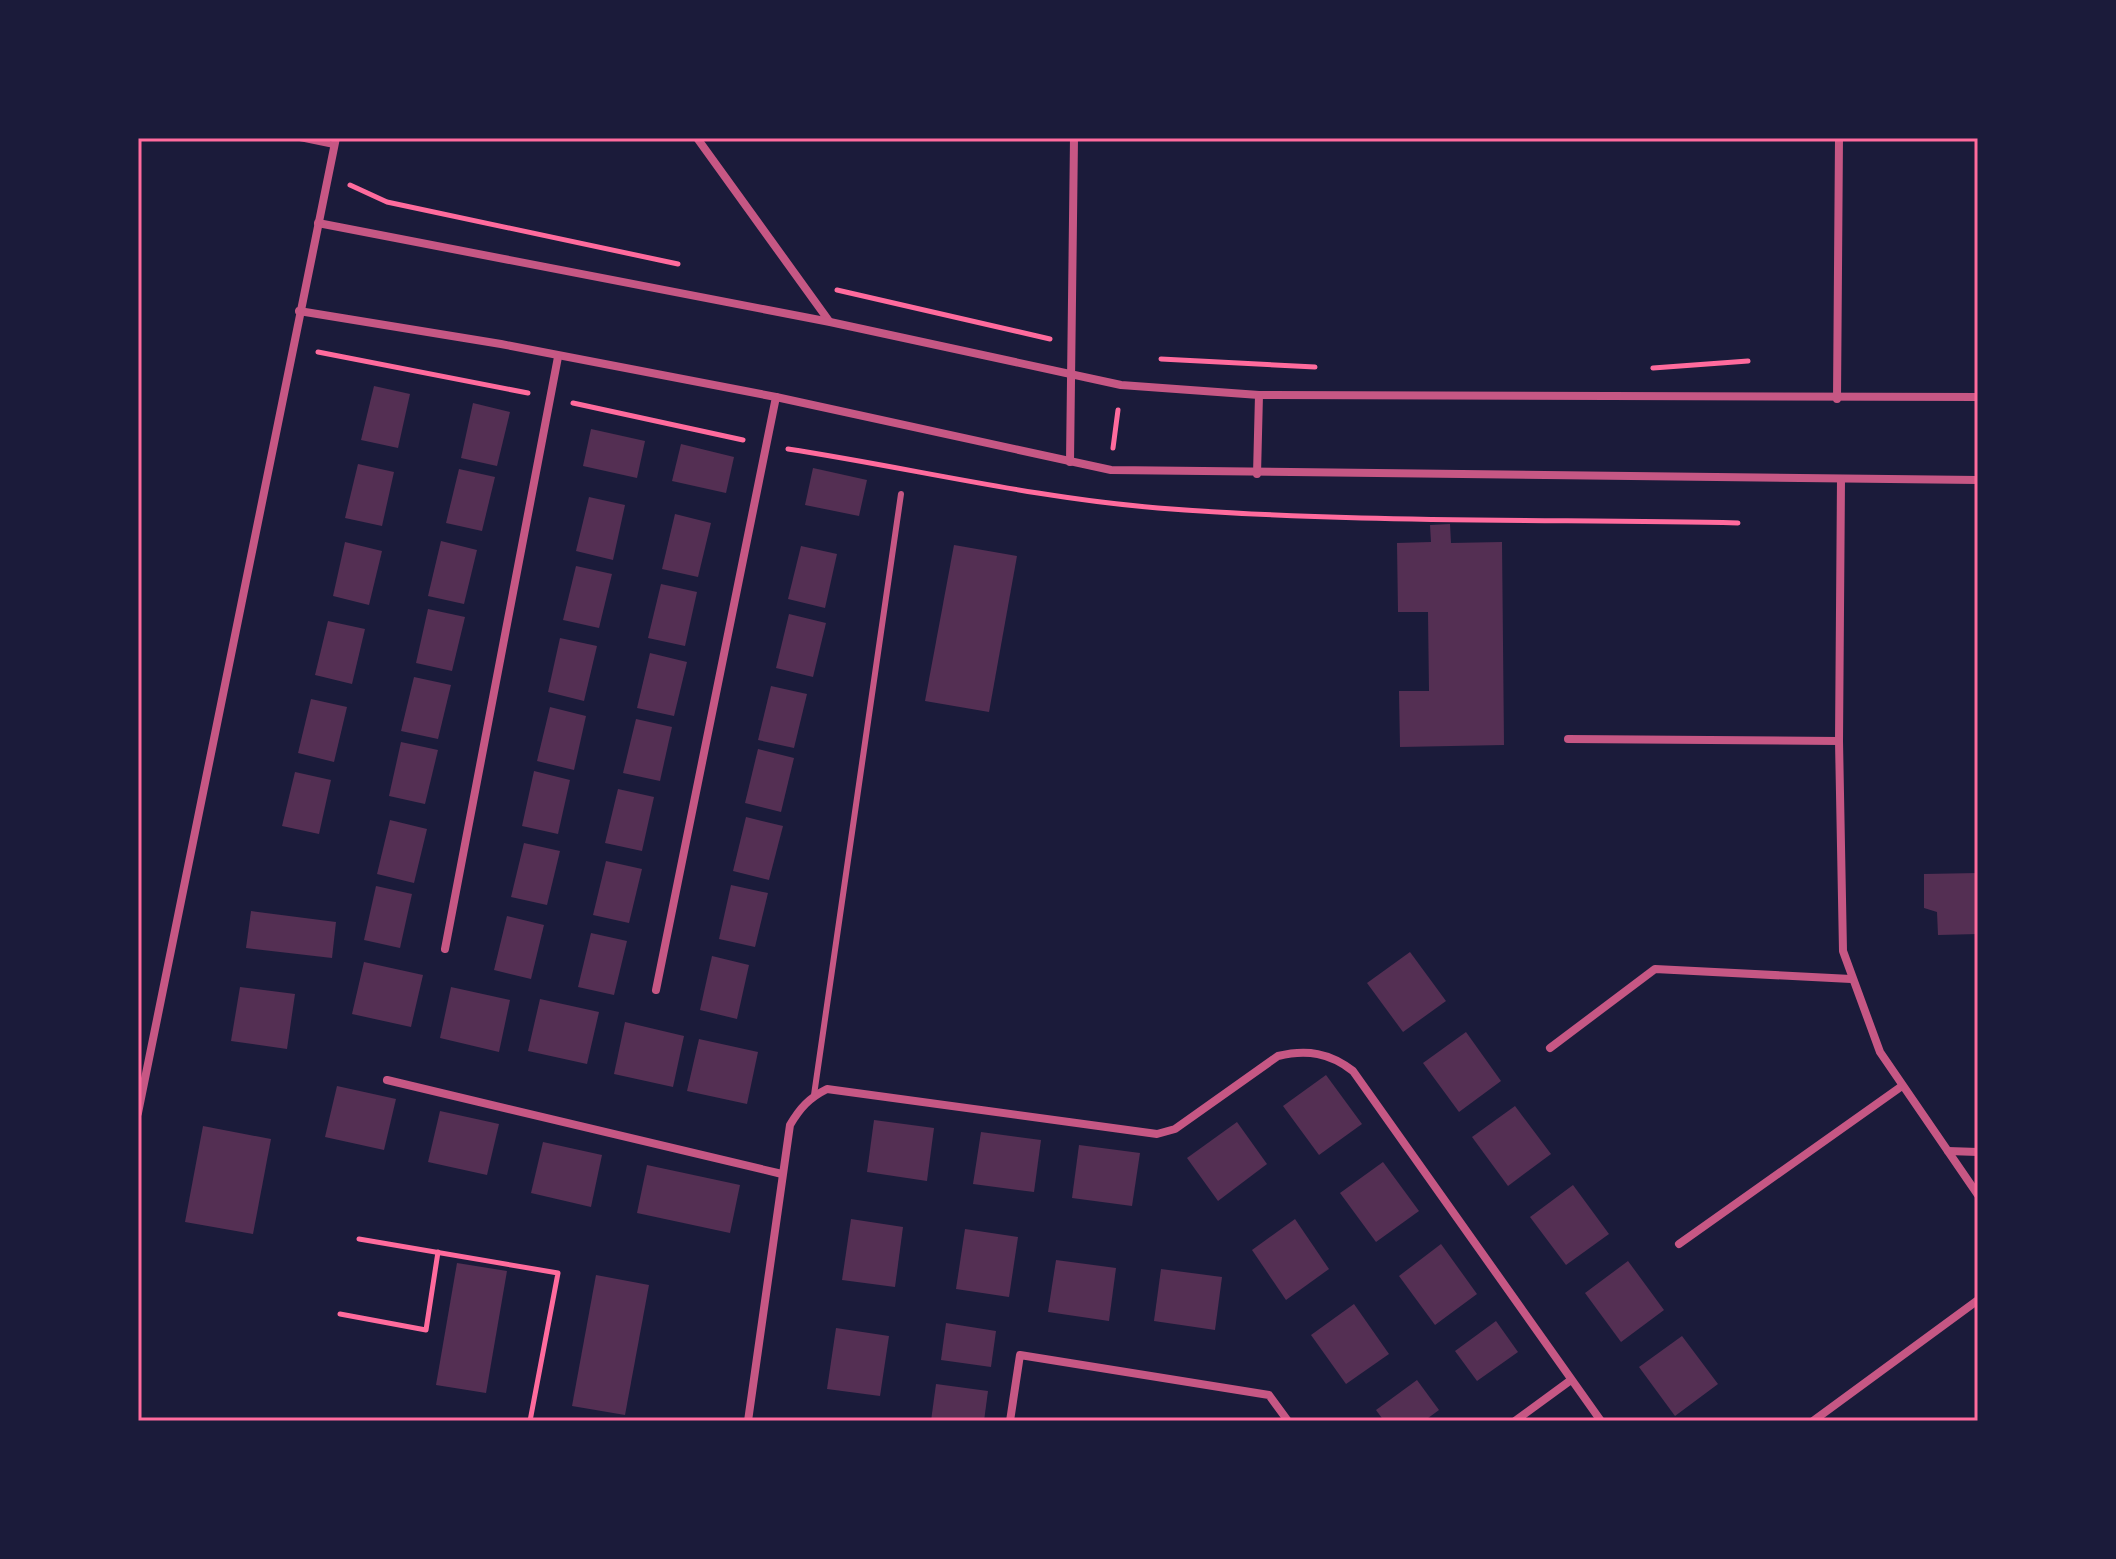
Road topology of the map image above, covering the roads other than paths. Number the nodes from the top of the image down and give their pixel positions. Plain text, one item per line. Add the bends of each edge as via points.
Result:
1 (300, 138) edge
2 (697, 138) edge
3 (1074, 138) edge
4 (1839, 138) edge
5 (335, 142) edge
6 (318, 223) junction
7 (299, 311) junction
8 (830, 322) junction
9 (558, 357) junction
10 (1072, 377) junction
11 (1259, 395) junction
12 (776, 397) junction
13 (1978, 397) edge
14 (1837, 399) junction
15 (1070, 462) junction
16 (1257, 474) junction
17 (1841, 479) junction
18 (1978, 480) edge
19 (901, 494) dead end
20 (1568, 739) dead end
21 (1839, 741) junction
22 (445, 949) dead end
23 (1851, 979) junction
24 (656, 990) dead end
25 (1550, 1048) dead end
26 (387, 1080) dead end
27 (1902, 1086) junction
28 (814, 1095) junction
29 (138, 1113) edge
30 (1948, 1151) junction
31 (1978, 1152) edge
32 (782, 1174) junction
33 (1978, 1195) edge
34 (1679, 1244) dead end
35 (1978, 1300) edge
36 (1571, 1380) junction
37 (748, 1421) edge
38 (1010, 1421) edge
39 (1288, 1421) edge
40 (1515, 1421) edge
41 (1601, 1421) edge
42 (1813, 1421) edge

1 - 5 lane
2 - 8 street
3 - 10 street
4 - 14 street
5 - 6 street
6 - 7 street
6 - 8 street
7 - 9 street
7 - 29 street
8 - 10 street
9 - 12 street
9 - 22 street
10 - 11 street
10 - 15 street
11 - 14 street via 1748,394
11 - 16 street
12 - 15 street
12 - 24 street
13 - 14 street
15 - 16 street via 1111,470
16 - 17 street
17 - 18 street
17 - 21 street
19 - 28 lane
20 - 21 street
21 - 23 street via 1839,911
23 - 25 street via 1655,969
23 - 27 street via 1880,1052
26 - 32 street
27 - 30 street
27 - 34 street
28 - 32 street via 790,1125
28 - 36 street via 827,1089 1157,1134 1175,1129 1278,1056 1296,1052 1335,1057 1353,1071
30 - 31 street
30 - 33 street
32 - 37 street
35 - 42 street
36 - 40 street
36 - 41 street
38 - 39 street via 1020,1355 1269,1395

